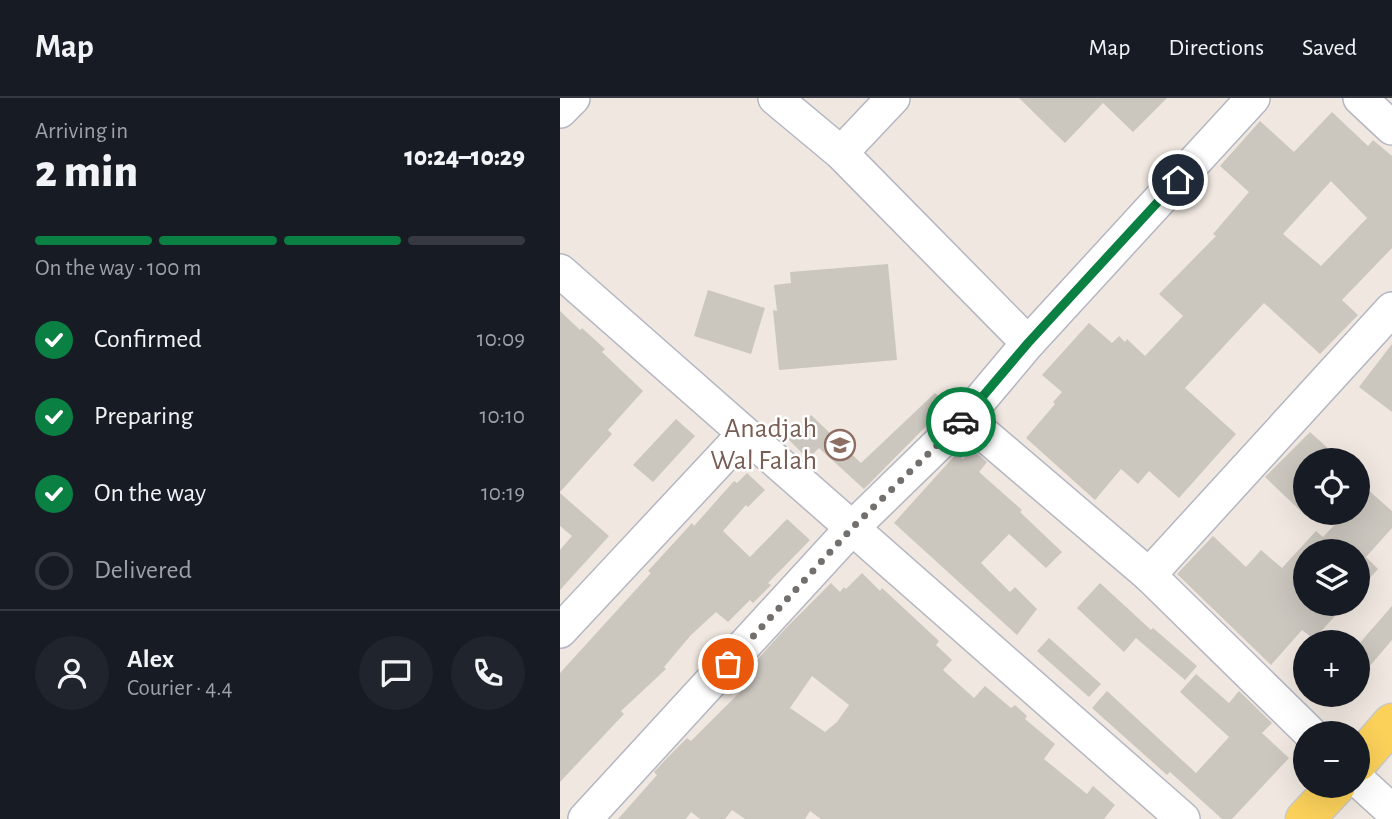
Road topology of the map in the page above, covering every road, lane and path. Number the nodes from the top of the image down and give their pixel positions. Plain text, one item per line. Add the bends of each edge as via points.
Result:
1 (573, 98) edge
2 (775, 98) edge
3 (893, 98) edge
4 (1253, 98) edge
5 (1360, 98) edge
6 (560, 111) edge
7 (1392, 128) edge
8 (841, 153) junction
9 (560, 271) edge
10 (1392, 309) edge
11 (1028, 343) junction
12 (965, 418) junction
13 (744, 434) junction
14 (852, 528) junction
15 (1149, 575) junction
16 (560, 631) edge
17 (1298, 721) edge
18 (1392, 723) edge
19 (1370, 748) edge
20 (1370, 791) edge
21 (1325, 798) edge
22 (1392, 811) edge
23 (585, 819) edge
24 (1183, 819) edge
25 (1305, 819) edge

1 - 6 street
2 - 8 street
3 - 8 street
4 - 11 street
5 - 7 street
8 - 11 street
9 - 13 street
10 - 15 street
11 - 12 street
12 - 14 street
12 - 15 street
13 - 14 street
13 - 16 street
14 - 23 street
14 - 24 street
15 - 17 street
18 - 19 main road
20 - 22 street
21 - 25 main road

